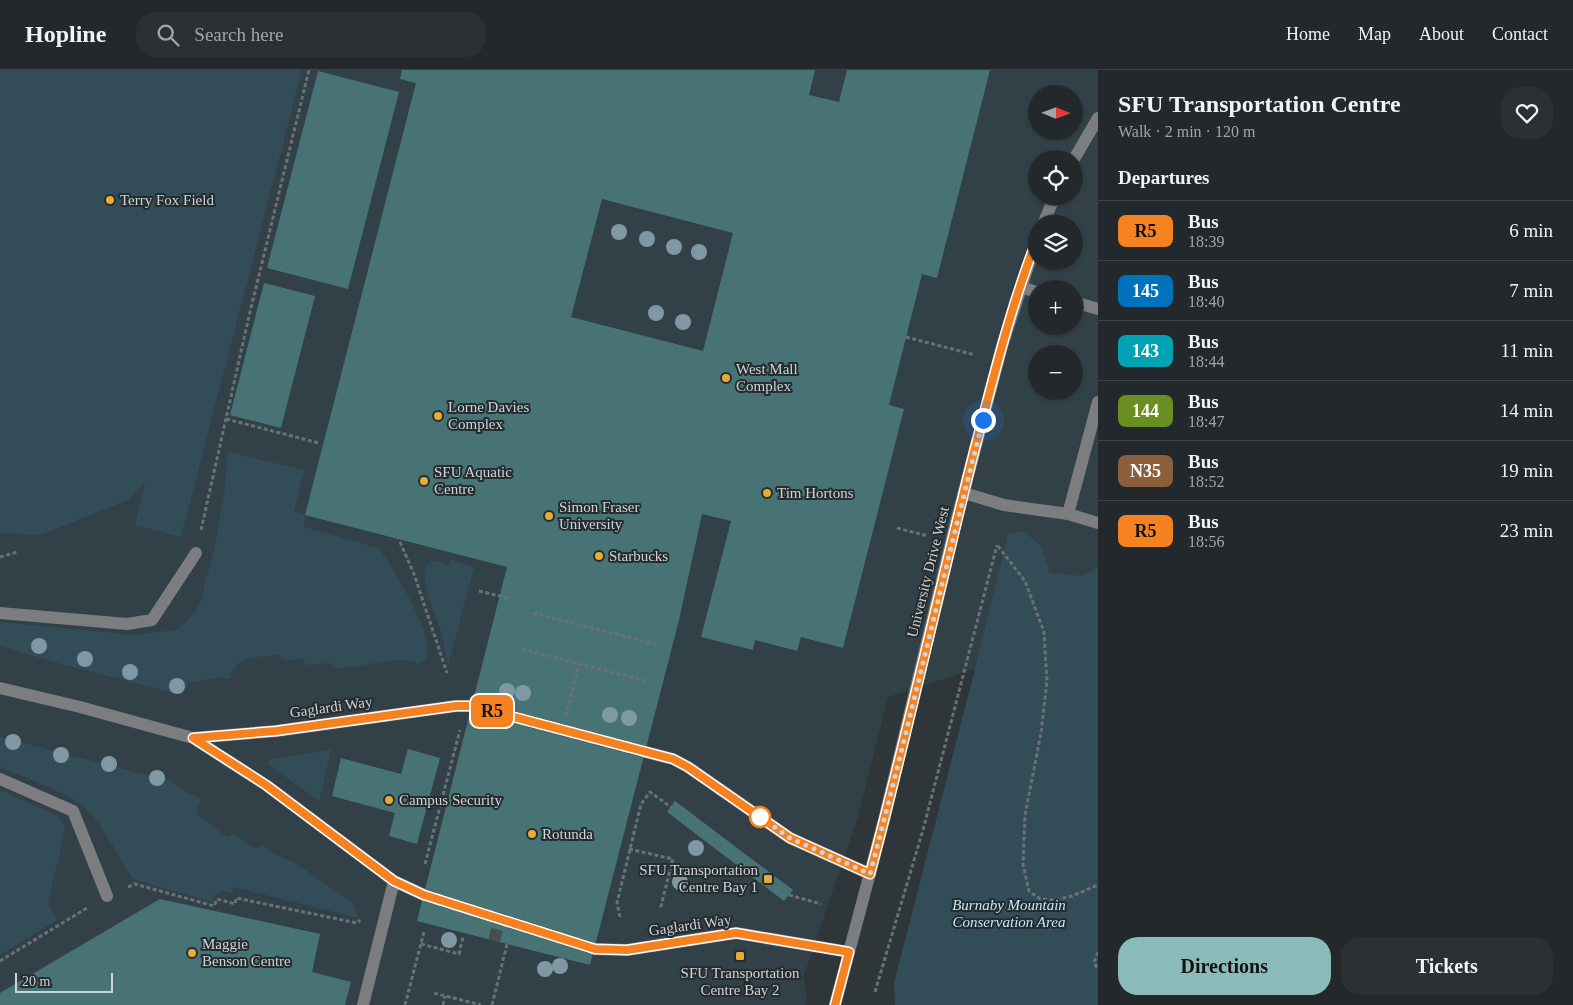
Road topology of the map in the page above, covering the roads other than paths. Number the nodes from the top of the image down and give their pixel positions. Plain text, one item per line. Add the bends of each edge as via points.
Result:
1 (1098, 118) edge
2 (1079, 150) edge
3 (1028, 266) edge
4 (1021, 287) junction
5 (1028, 289) edge
6 (1083, 305) edge
7 (1098, 309) edge
8 (1098, 402) edge
9 (964, 493) junction
10 (1068, 514) junction
11 (1098, 523) edge
12 (196, 553) road end
13 (0, 613) edge
14 (0, 688) edge
15 (472, 706) tunnel mouth
16 (193, 738) junction
17 (645, 752) tunnel mouth
18 (0, 779) edge
19 (870, 874) junction
20 (394, 881) junction
21 (424, 895) tunnel mouth
22 (107, 896) road end
23 (595, 949) tunnel mouth
24 (849, 952) junction
25 (363, 1005) edge
26 (835, 1005) edge

1 - 2 street
3 - 4 street, University Drive West
4 - 5 street
4 - 9 street, University Drive West via 1002,346
6 - 7 street
8 - 10 street
9 - 10 street via 1004,505
9 - 19 street, University Drive West
10 - 11 street
12 - 13 street via 152,620 127,624
14 - 16 street, Gaglardi Way
15 - 16 street, Gaglardi Way via 276,731
16 - 20 street, Gaglardi Way via 266,785
17 - 19 street via 673,759 688,767 790,838
18 - 22 street via 73,811
19 - 24 street, University Drive West
20 - 21 street, Gaglardi Way
20 - 25 street
23 - 24 street, Gaglardi Way via 627,950 736,933
24 - 26 street, University Drive West

